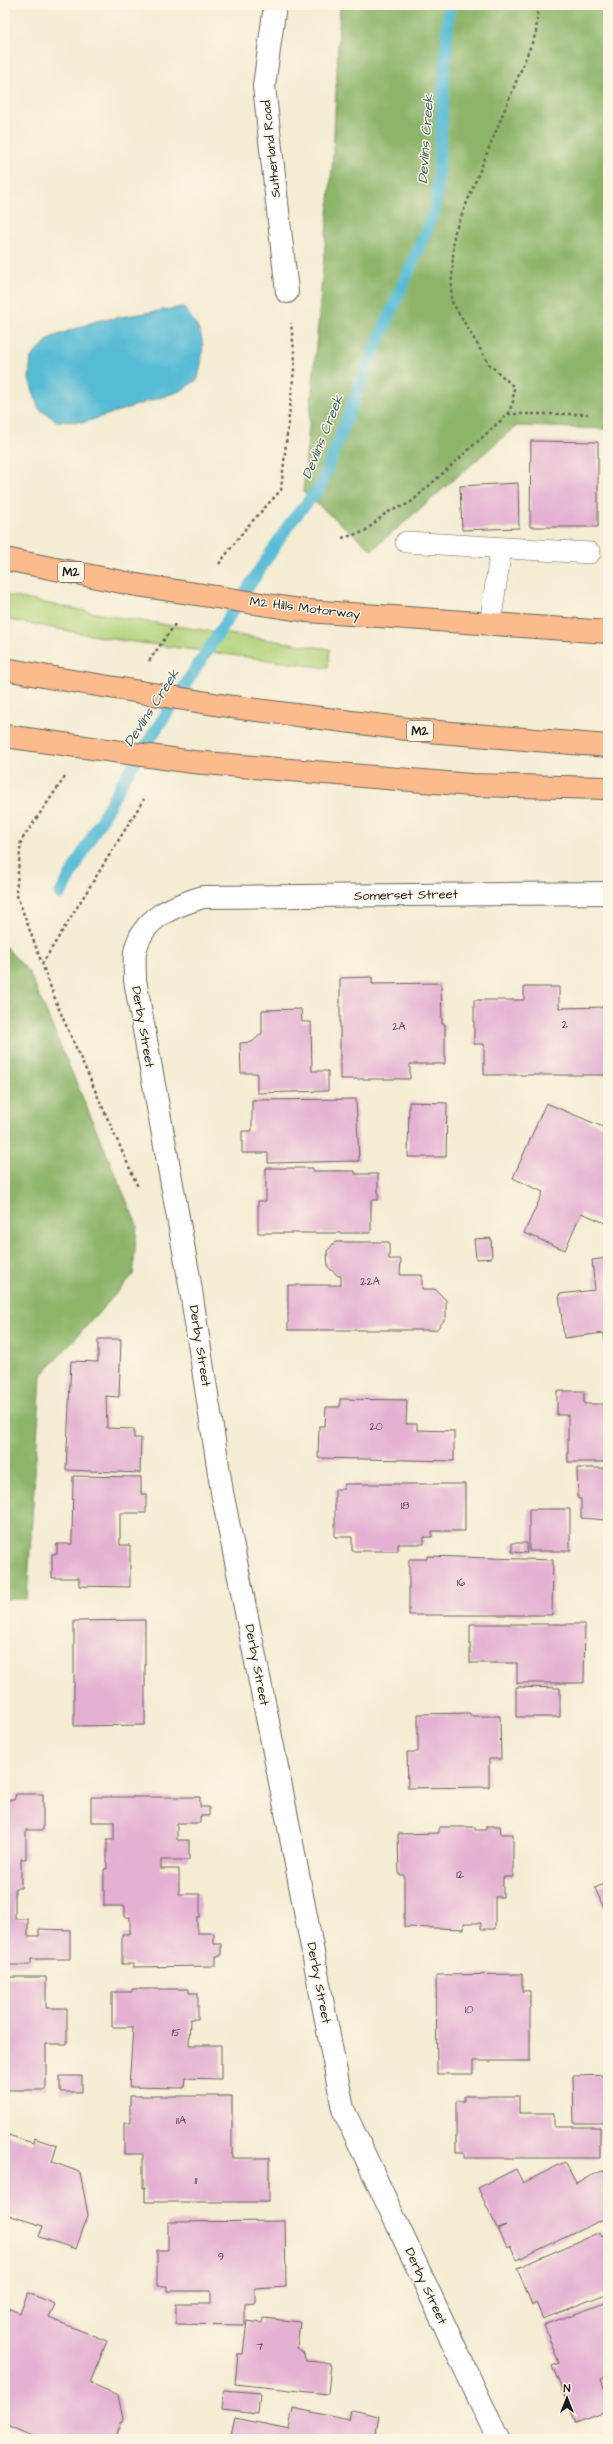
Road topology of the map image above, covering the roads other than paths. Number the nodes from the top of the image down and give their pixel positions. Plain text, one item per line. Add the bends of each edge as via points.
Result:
1 (275, 5) edge
2 (287, 292) road end
3 (406, 542) dead end
4 (501, 548) junction
5 (590, 553) dead end
6 (5, 559) edge
7 (490, 626) junction
8 (608, 632) edge
9 (5, 669) edge
10 (5, 736) edge
11 (608, 746) edge
12 (608, 788) edge
13 (608, 893) edge
14 (203, 897) joint
15 (498, 2439) edge

1 - 2 street, Sutherland Road via 264,86
3 - 4 lane
4 - 5 lane
4 - 7 lane
6 - 7 highway, M2 Hills Motorway / M2, bridge via 137,585 307,611
7 - 8 highway, M2 Hills Motorway / M2
9 - 11 highway, M2, bridge via 233,707 415,730
10 - 12 highway, bridge via 193,762 472,785
13 - 14 street, Somerset Street
14 - 15 street, Derby Street via 172,907 149,924 135,951 135,980 189,1278 222,1492 288,1820 342,2109

